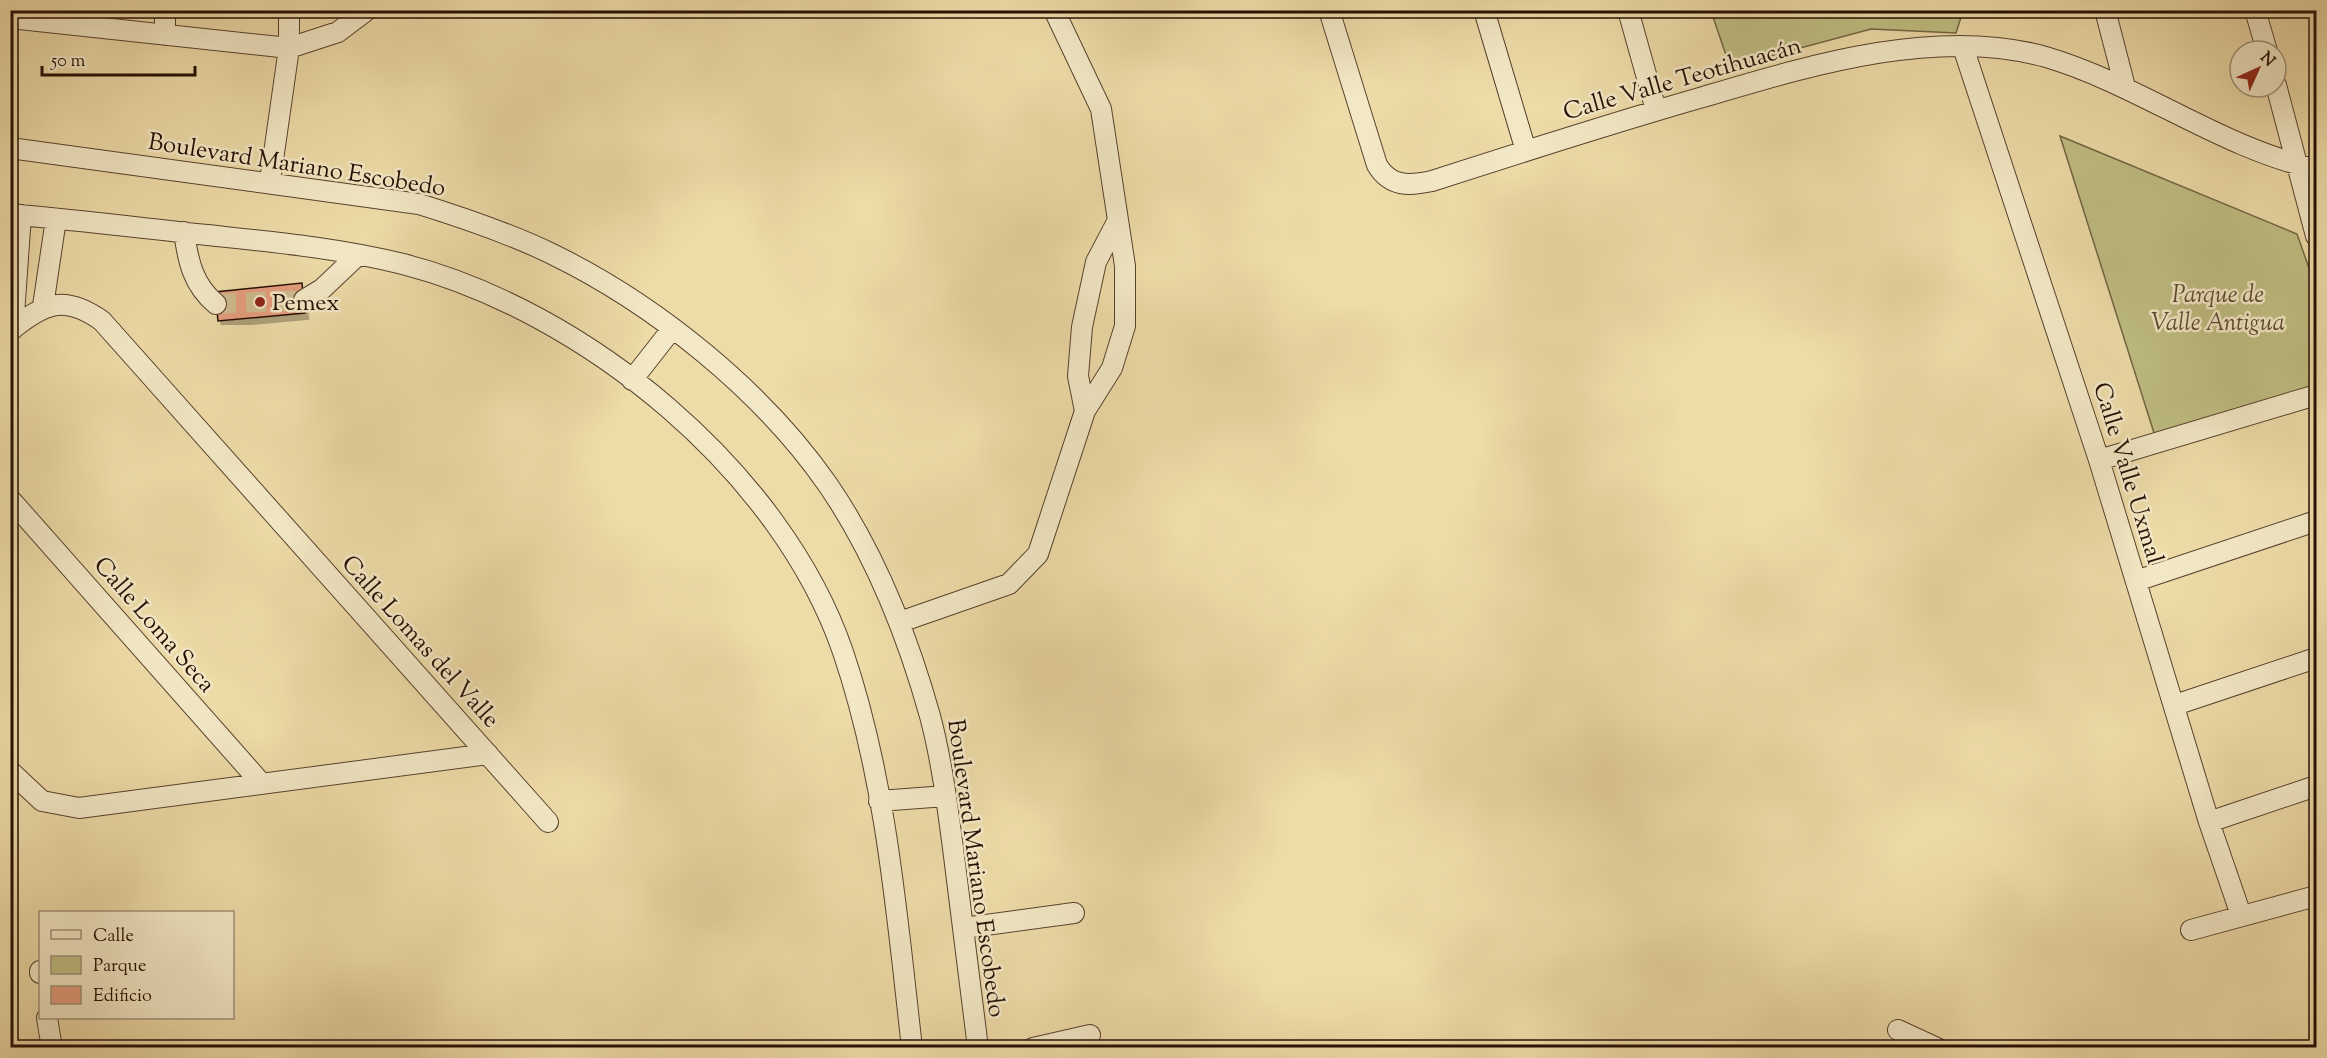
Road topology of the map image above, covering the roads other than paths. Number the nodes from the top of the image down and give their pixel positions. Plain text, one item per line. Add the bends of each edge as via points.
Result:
1 (165, 10) edge
2 (289, 10) edge
3 (367, 10) edge
4 (1054, 10) edge
5 (1329, 10) edge
6 (1484, 10) edge
7 (1628, 10) edge
8 (2105, 10) edge
9 (2255, 10) edge
10 (45, 16) edge
11 (10, 18) edge
12 (165, 34) junction
13 (2263, 39) edge
14 (1963, 47) junction
15 (289, 48) junction
16 (2125, 87) junction
17 (2281, 99) edge
18 (1656, 110) junction
19 (10, 148) edge
20 (1526, 151) junction
21 (2308, 167) edge
22 (270, 182) junction
23 (2312, 200) edge
24 (16, 215) edge
25 (56, 219) junction
26 (1118, 220) junction
27 (184, 232) junction
28 (2316, 236) edge
29 (358, 255) junction
30 (304, 300) tunnel mouth
31 (216, 304) dead end
32 (43, 306) junction
33 (672, 329) junction
34 (12, 330) edge
35 (632, 380) junction
36 (2316, 394) edge
37 (1085, 411) junction
38 (2099, 460) junction
39 (10, 499) edge
40 (2316, 521) edge
41 (2136, 581) junction
42 (900, 622) junction
43 (2316, 658) edge
44 (2175, 705) junction
45 (488, 754) junction
46 (10, 771) edge
47 (262, 784) junction
48 (2316, 786) edge
49 (946, 796) junction
50 (879, 801) junction
51 (548, 822) dead end
52 (2209, 822) junction
53 (2316, 896) edge
54 (1074, 913) dead end
55 (2241, 915) junction
56 (963, 928) junction
57 (2192, 930) dead end
58 (47, 1019) edge
59 (1898, 1030) dead end
60 (1090, 1035) dead end
61 (52, 1047) edge
62 (912, 1047) edge
63 (978, 1047) edge
64 (1033, 1047) edge
65 (1937, 1047) edge

1 - 12 street
2 - 15 street
3 - 15 street via 338,32
4 - 26 street via 1101,109
5 - 20 street, Calle Valle Teotihuacán via 1371,149 1382,174 1391,181 1415,185
6 - 20 street
7 - 18 street
8 - 16 street
9 - 13 street
10 - 11 street
10 - 12 street
12 - 15 street
14 - 16 street, Calle Valle Teotihuacán via 2045,57
14 - 18 street, Calle Valle Teotihuacán via 1894,51 1836,60
14 - 38 street, Calle Valle Uxmal
15 - 22 street
16 - 21 street, Calle Valle Teotihuacán via 2221,134
17 - 21 street
18 - 20 street, Calle Valle Teotihuacán
19 - 22 street, Boulevard Mariano Escobedo
21 - 23 street
22 - 33 street, Boulevard Mariano Escobedo via 418,204 481,223 553,254 620,292
23 - 28 street
24 - 25 street
24 - 34 street
25 - 27 street
25 - 32 street
26 - 37 street via 1096,262 1082,327 1078,376
26 - 37 street via 1125,266 1125,326 1112,368
27 - 29 street
27 - 31 street via 193,273 204,293
29 - 30 street via 322,289
29 - 35 street via 403,264 526,312
32 - 34 street
32 - 45 street, Calle Lomas del Valle via 85,309 102,321
33 - 35 street
33 - 42 street, Boulevard Mariano Escobedo via 732,378 827,484 868,552
35 - 50 street via 731,467 776,524 811,582 842,649 865,728
36 - 38 street
37 - 42 street via 1038,554 1009,584
38 - 41 street, Calle Valle Uxmal
39 - 47 street, Calle Loma Seca
40 - 41 street
41 - 44 street, Calle Valle Uxmal
42 - 49 street, Boulevard Mariano Escobedo via 930,717
43 - 44 street
44 - 52 street, Calle Valle Uxmal
45 - 47 street, Calle Lomas del Valle
45 - 51 street
46 - 47 street, Calle Lomas del Valle via 42,801 79,808
48 - 52 street
49 - 50 street
49 - 56 street, Boulevard Mariano Escobedo
50 - 62 street
52 - 55 street, Calle Valle Uxmal
53 - 55 street
54 - 56 street
55 - 57 street
56 - 63 street, Boulevard Mariano Escobedo
58 - 61 street
59 - 65 street
60 - 64 street

